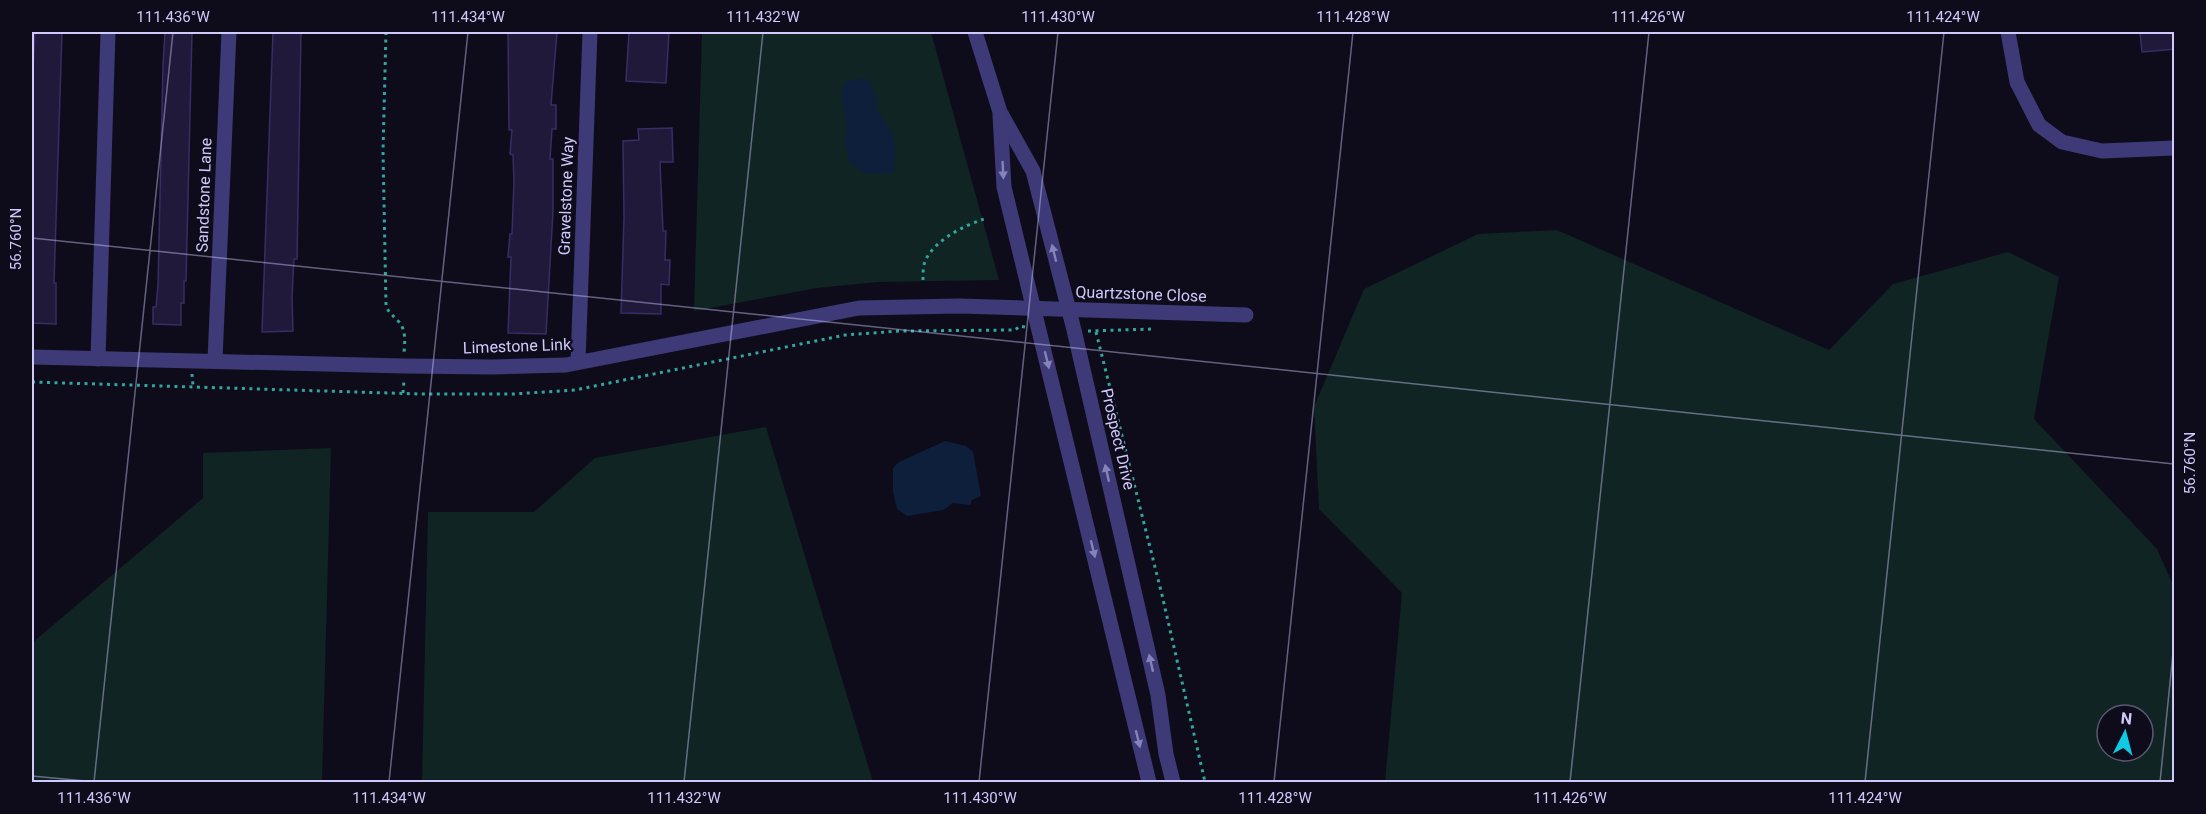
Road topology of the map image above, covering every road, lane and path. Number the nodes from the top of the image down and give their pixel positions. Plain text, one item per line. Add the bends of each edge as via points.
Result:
1 (108, 32) edge
2 (229, 32) edge
3 (386, 32) edge
4 (590, 32) edge
5 (975, 32) edge
6 (2008, 32) edge
7 (1000, 112) junction
8 (2175, 148) edge
9 (984, 219) dead end
10 (923, 280) dead end
11 (1035, 309) junction
12 (1069, 310) junction
13 (1246, 315) dead end
14 (1155, 329) dead end
15 (32, 357) edge
16 (98, 358) junction
17 (215, 360) junction
18 (578, 362) junction
19 (404, 366) junction
20 (404, 393) dead end
21 (1149, 783) edge
22 (1173, 783) edge
23 (1205, 783) edge

1 - 16 street
2 - 17 street, Sandstone Lane
3 - 19 path via 383,151 386,305 404,331
4 - 18 street, Gravelstone Way
5 - 7 street, Prospect Drive
6 - 8 street via 2017,82 2039,125 2062,142 2102,151
7 -> 11 street, Prospect Drive via 1004,188
12 -> 7 street, Prospect Drive via 1033,171
9 - 10 path via 940,243 925,261
11 - 12 street, Quartzstone Close
11 - 18 street, Limestone Link via 859,308
11 -> 21 street, Prospect Drive
12 - 13 street, Quartzstone Close
22 -> 12 street, Prospect Drive via 1158,694
14 - 23 path via 1096,332
15 - 16 street, Limestone Link
16 - 17 street, Limestone Link
17 - 19 street, Limestone Link
18 - 19 street, Limestone Link via 527,367
19 - 20 path

